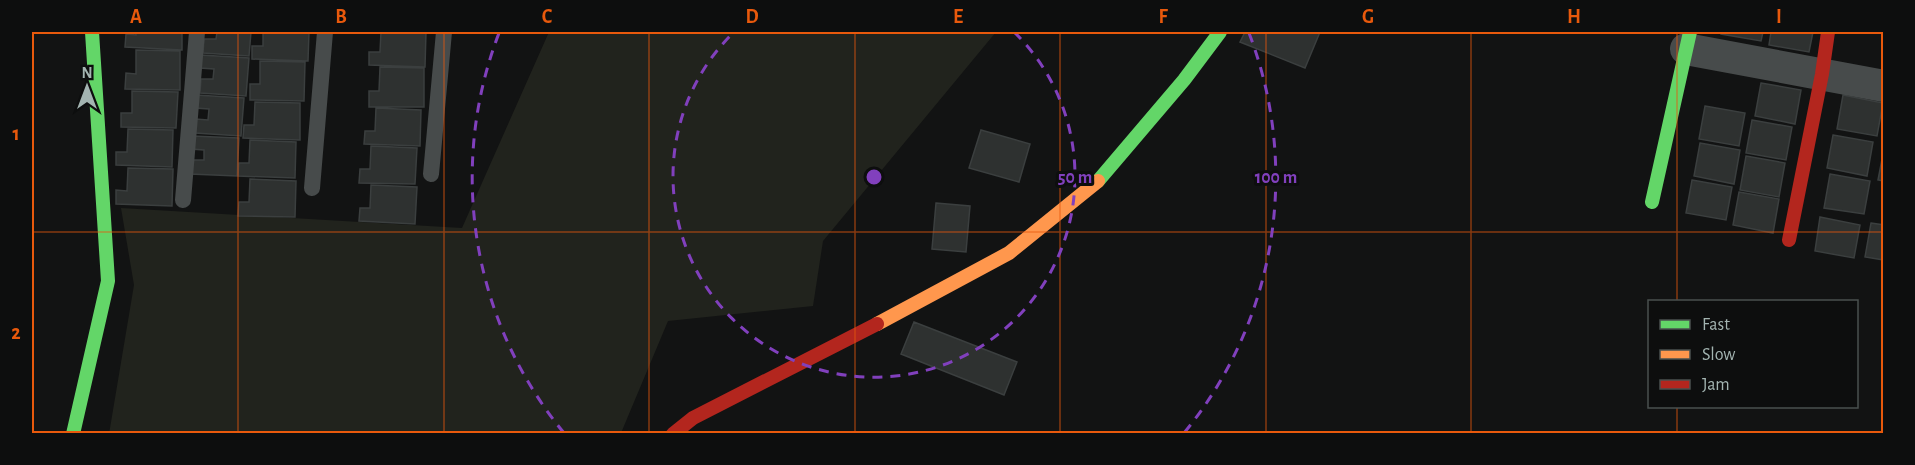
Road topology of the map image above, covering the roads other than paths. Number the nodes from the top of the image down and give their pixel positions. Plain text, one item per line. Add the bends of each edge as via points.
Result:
1 (92, 32) edge
2 (197, 32) edge
3 (325, 32) edge
4 (444, 32) edge
5 (1220, 32) edge
6 (1828, 32) edge
7 (1688, 40) edge
8 (1822, 74) junction
9 (1884, 86) edge
10 (431, 174) dead end
11 (312, 188) dead end
12 (183, 201) dead end
13 (1652, 202) dead end
14 (1789, 240) dead end
15 (73, 434) edge
16 (673, 434) edge

1 - 15 street via 108,280
2 - 12 lane
3 - 11 lane
4 - 10 lane
5 - 16 street via 1103,177 1009,253 693,418
6 - 8 street
7 - 8 street
7 - 13 street
8 - 9 street
8 - 14 street

